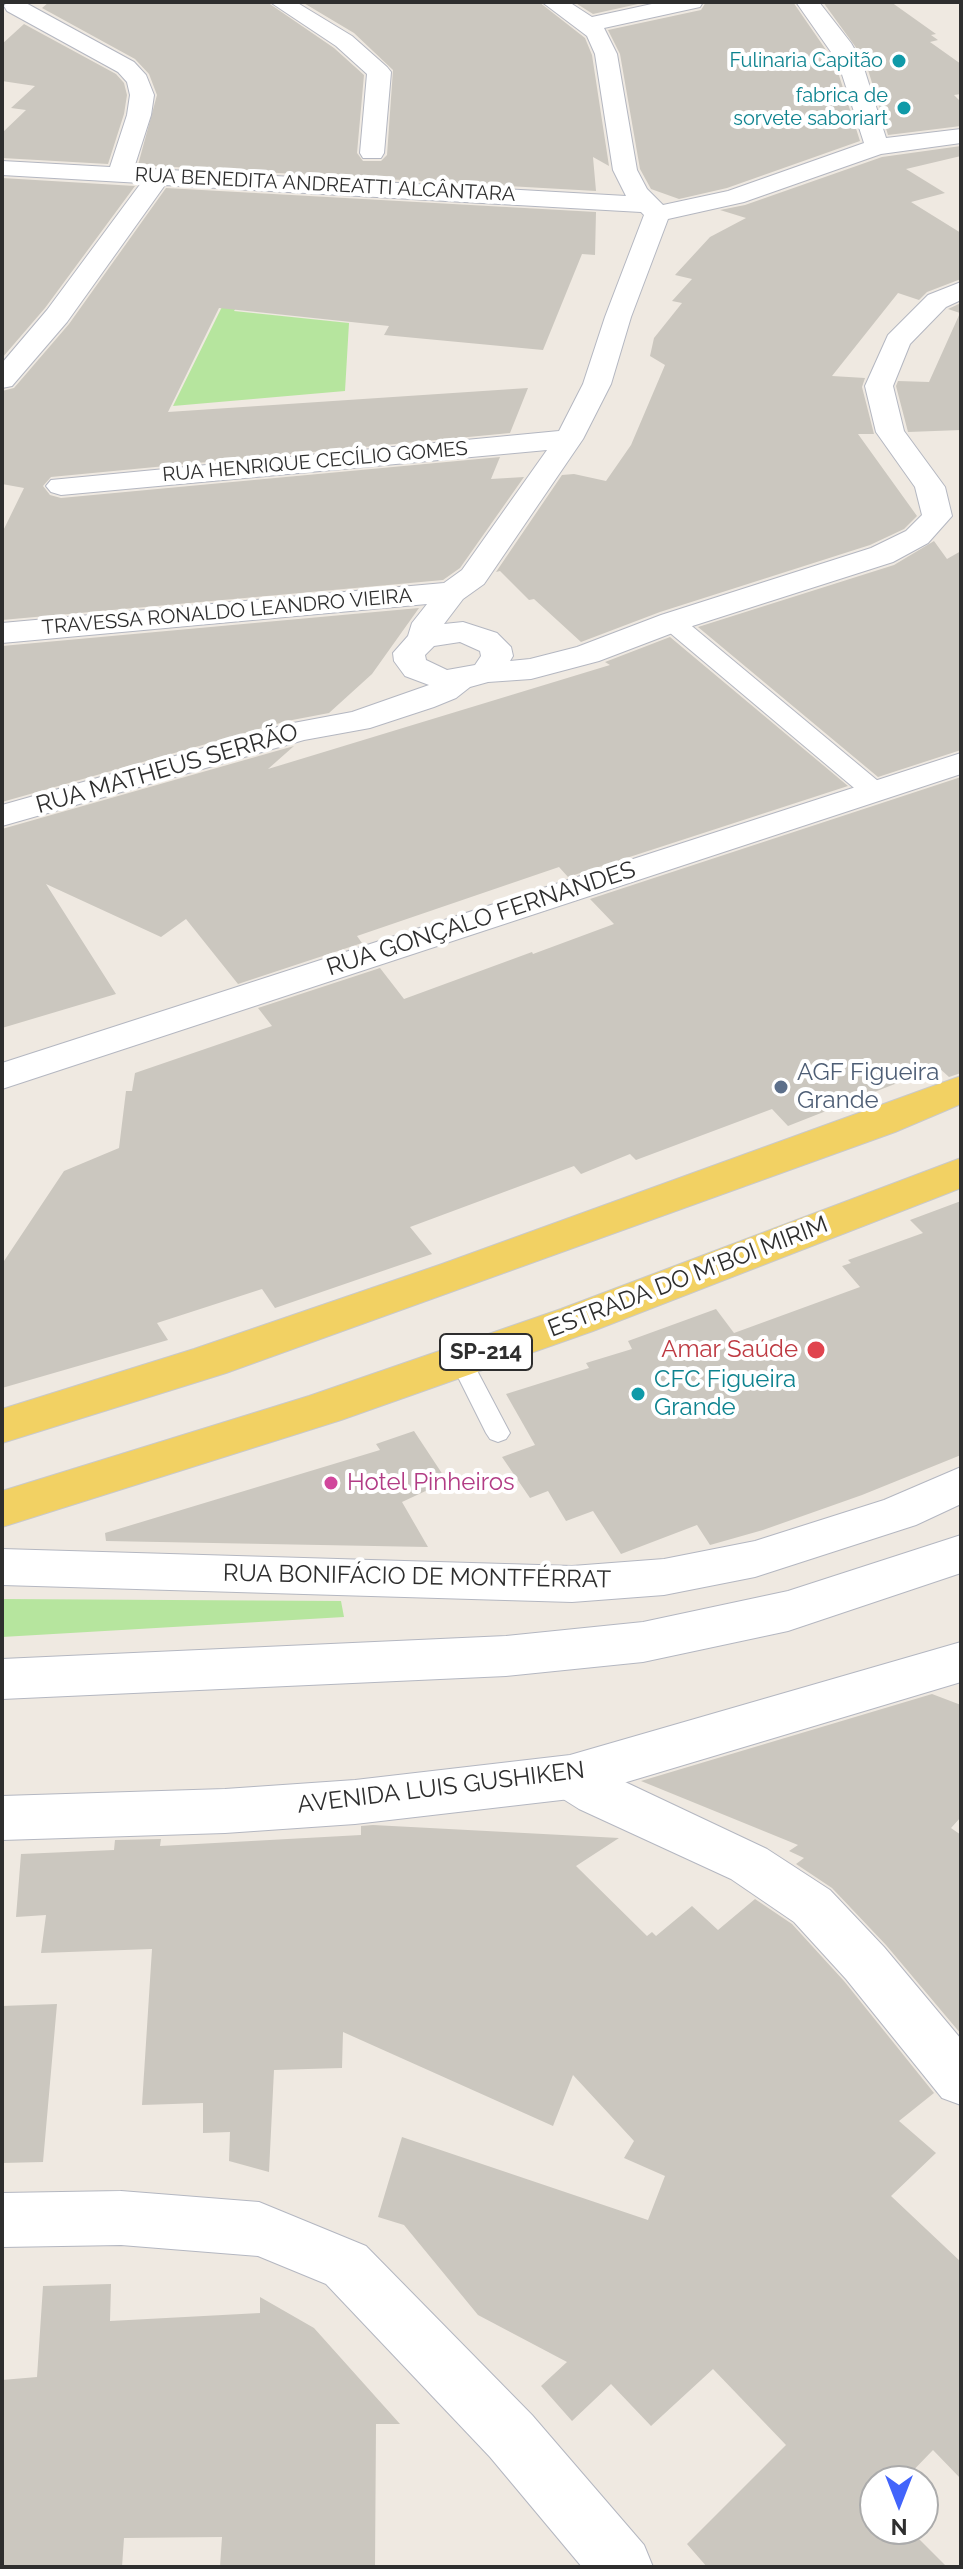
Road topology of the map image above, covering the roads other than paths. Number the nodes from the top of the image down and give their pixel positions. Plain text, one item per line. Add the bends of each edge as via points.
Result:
1 (281, 2) edge
2 (553, 2) edge
3 (692, 2) edge
4 (807, 2) edge
5 (12, 8) edge
6 (589, 24) junction
7 (961, 136) edge
8 (877, 147) junction
9 (372, 153) dead end
10 (2, 168) edge
11 (120, 173) junction
12 (160, 175) junction
13 (653, 210) junction
14 (961, 290) edge
15 (2, 380) edge
16 (569, 439) junction
17 (61, 486) dead end
18 (463, 584) junction
19 (672, 622) junction
20 (2, 633) edge
21 (416, 650) junction
22 (477, 657) junction
23 (332, 724) junction
24 (961, 763) edge
25 (875, 792) junction
26 (2, 816) edge
27 (2, 1076) edge
28 (961, 1089) edge
29 (961, 1172) edge
30 (461, 1361) junction
31 (2, 1426) edge
32 (498, 1433) dead end
33 (961, 1484) edge
34 (2, 1509) edge
35 (961, 1554) edge
36 (2, 1567) edge
37 (957, 1666) edge
38 (2, 1679) edge
39 (570, 1777) junction
40 (2, 1818) edge
41 (961, 2080) edge
42 (2, 2220) edge
43 (622, 2567) edge

1 - 9 street via 344,41 379,72
2 - 6 street
3 - 6 street
4 - 8 street via 850,62
5 - 11 street via 126,67 138,80 139,115
6 - 13 street via 606,54 625,170
7 - 8 street, RUA BENEDITA ANDREATTI ALCÂNTARA
8 - 13 street, RUA BENEDITA ANDREATTI ALCÂNTARA via 735,197
10 - 11 street, RUA BENEDITA ANDREATTI ALCÂNTARA
11 - 12 street, RUA BENEDITA ANDREATTI ALCÂNTARA
12 - 13 street, RUA BENEDITA ANDREATTI ALCÂNTARA
12 - 15 street via 57,316
13 - 16 street, RUA MATHEUS SERRÃO via 597,384
14 - 19 street via 937,301 898,341 879,386 890,432 930,487 937,516 917,537 882,555
16 - 17 street, RUA HENRIQUE CECÍLIO GOMES
16 - 18 street, RUA MATHEUS SERRÃO
18 - 20 street, TRAVESSA RONALDO LEANDRO VIEIRA
18 - 21 street, RUA MATHEUS SERRÃO via 428,623
18 - 22 street
19 - 22 street via 531,669
19 - 25 street
21 - 22 street via 449,632
21 - 22 street via 416,669 427,675
21 - 23 street, RUA MATHEUS SERRÃO via 385,691
22 - 23 street, RUA MATHEUS SERRÃO via 444,691 358,721
23 - 26 street, RUA MATHEUS SERRÃO
24 - 25 street, RUA GONÇALO FERNANDES
25 - 27 street, RUA GONÇALO FERNANDES
28 - 31 main road via 458,1275
29 - 30 main road, ESTRADA DO M'BOI MIRIM / SP-214
30 - 32 lane
30 - 34 main road, ESTRADA DO M'BOI MIRIM / SP-214
33 - 36 street, RUA BONIFÁCIO DE MONTFÉRRAT via 900,1513 755,1559 664,1577 572,1584
35 - 38 main road via 788,1611 643,1642 506,1656
37 - 39 main road, AVENIDA LUIS GUSHIKEN
39 - 40 main road, AVENIDA LUIS GUSHIKEN via 355,1802
39 - 41 street via 749,1864 812,1906
42 - 43 street via 121,2218 259,2229 346,2265 511,2436

